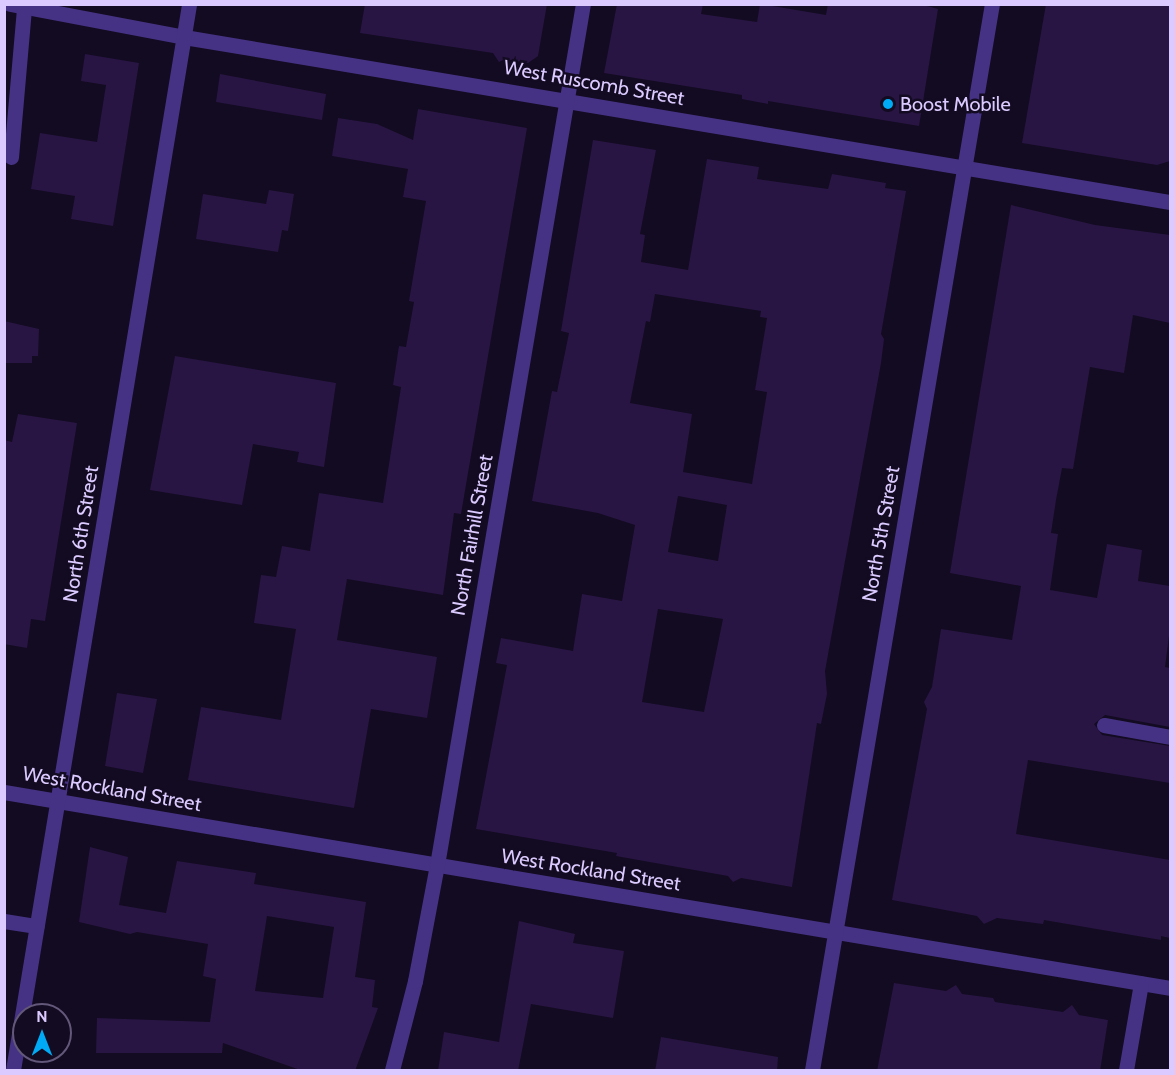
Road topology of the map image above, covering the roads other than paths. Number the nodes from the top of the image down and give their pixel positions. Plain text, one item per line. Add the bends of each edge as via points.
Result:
1 (189, 4) edge
2 (583, 4) edge
3 (992, 4) edge
4 (17, 6) edge
5 (184, 37) junction
6 (12, 57) edge
7 (568, 99) junction
8 (11, 157) dead end
9 (965, 169) junction
10 (1170, 202) edge
11 (1104, 725) dead end
12 (1170, 736) edge
13 (4, 792) edge
14 (58, 802) junction
15 (437, 865) junction
16 (4, 921) edge
17 (37, 926) junction
18 (835, 932) junction
19 (1141, 983) junction
20 (1170, 988) edge
21 (13, 1071) edge
22 (392, 1071) edge
23 (812, 1071) edge
24 (1126, 1071) edge

1 - 5 street, North 6th Street
2 - 7 street, North Fairhill Street
3 - 9 street, North 5th Street
4 - 5 street, West Ruscomb Street
4 - 6 street
5 - 7 street, West Ruscomb Street
5 - 14 street, North 6th Street
6 - 8 street
7 - 9 street, West Ruscomb Street
7 - 15 street, North Fairhill Street
9 - 10 street, West Ruscomb Street
9 - 18 street, North 5th Street
11 - 12 street
13 - 14 street, West Rockland Street
14 - 15 street, West Rockland Street
14 - 17 street, North 6th Street
15 - 18 street, West Rockland Street
15 - 22 street, North Fairhill Street via 415,981
16 - 17 street
17 - 21 street, North 6th Street
18 - 19 street, West Rockland Street
18 - 23 street, North 5th Street
19 - 20 street, West Rockland Street
19 - 24 street

